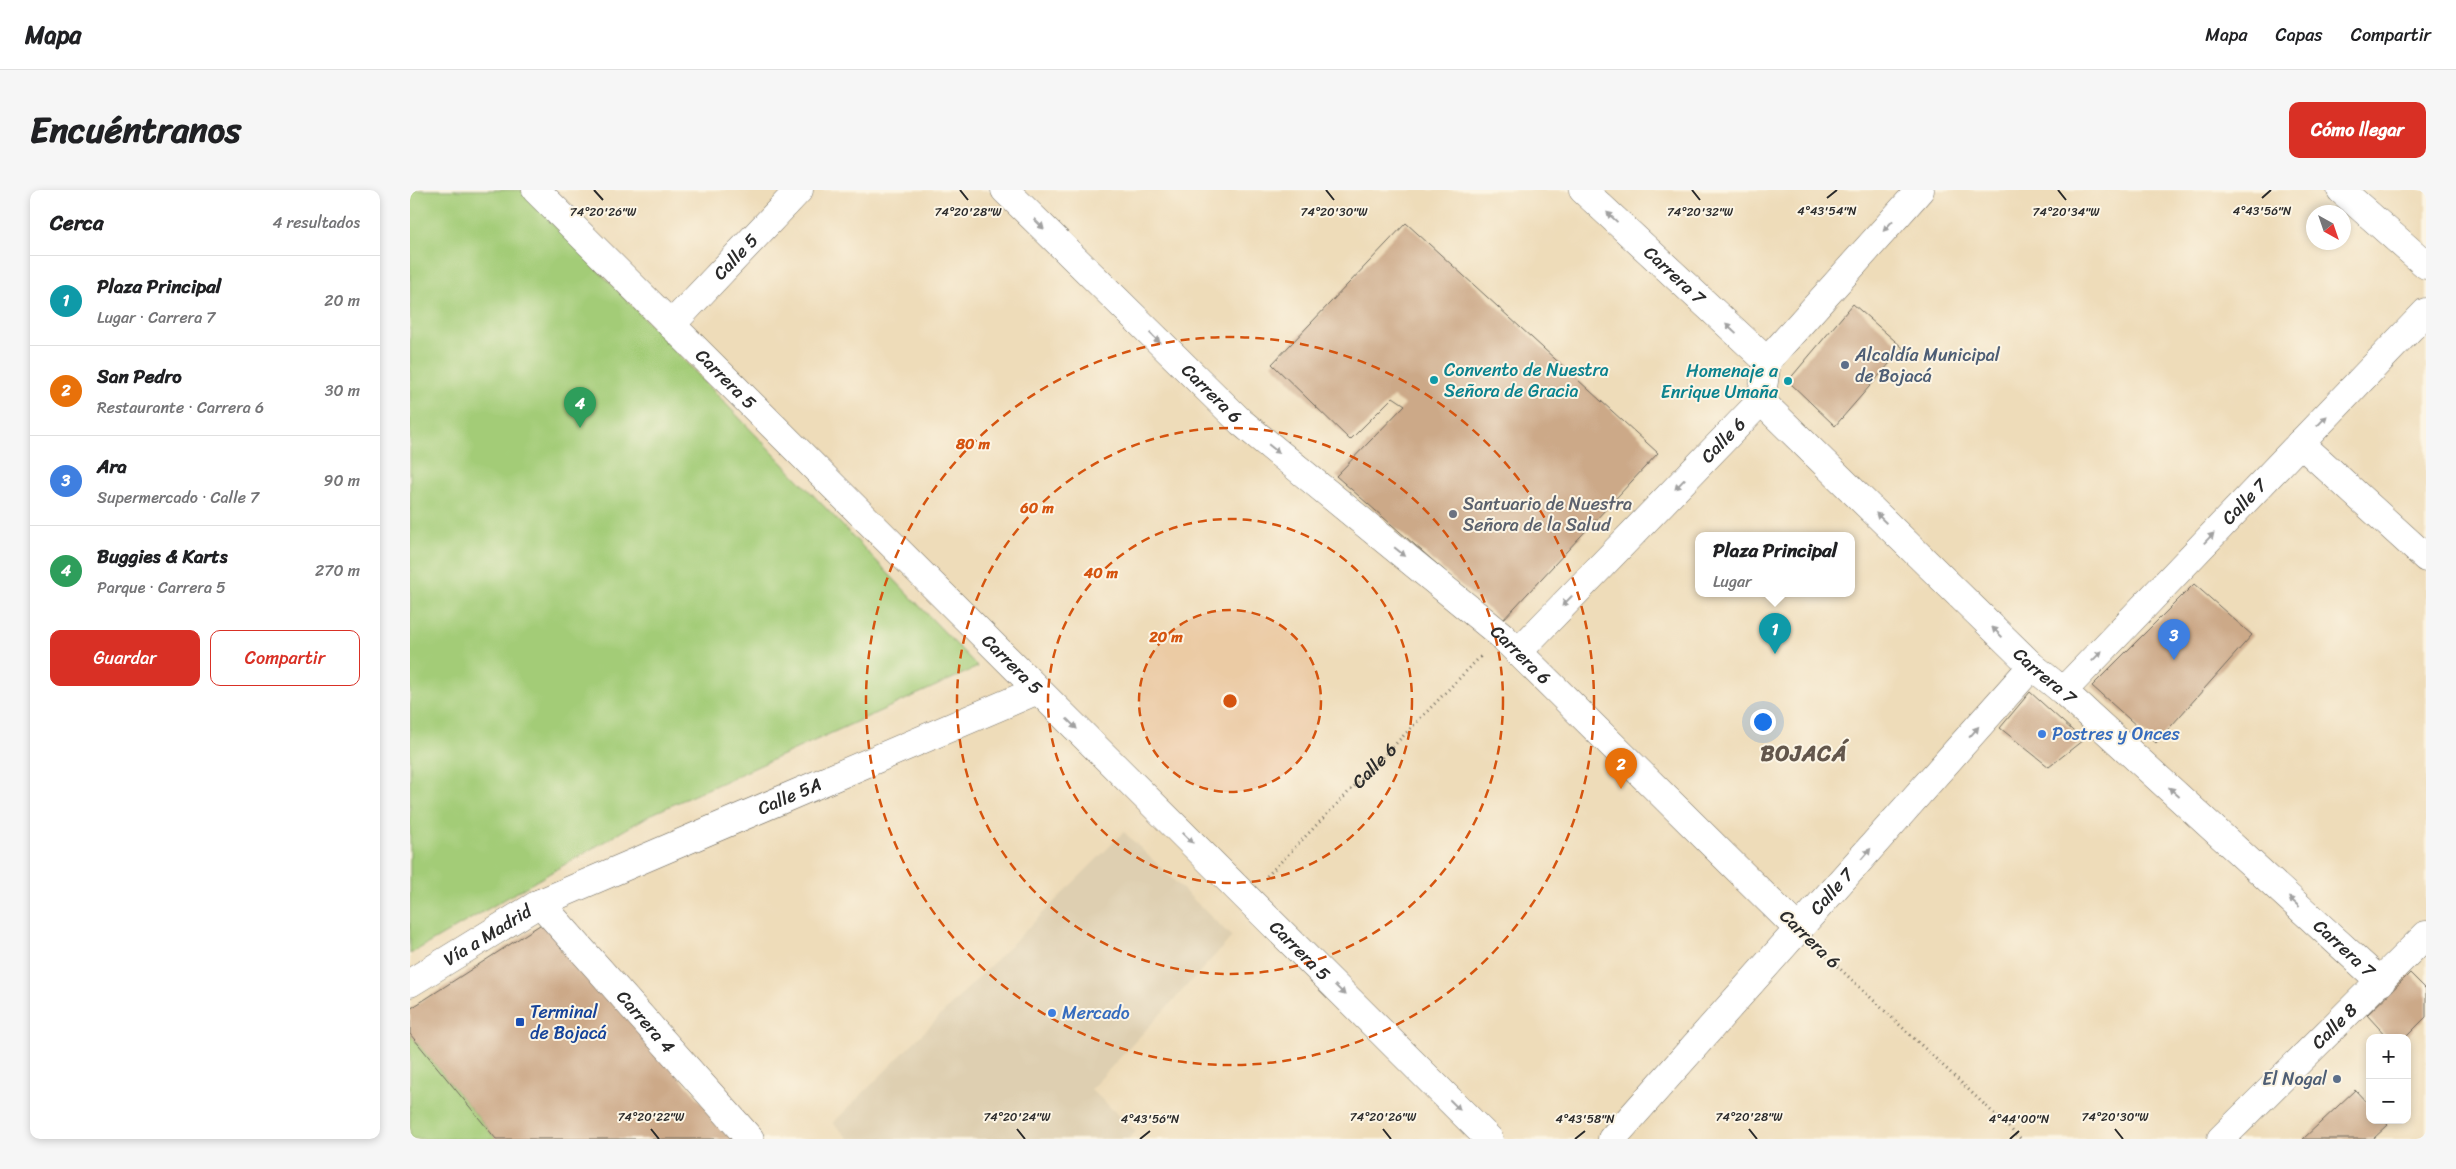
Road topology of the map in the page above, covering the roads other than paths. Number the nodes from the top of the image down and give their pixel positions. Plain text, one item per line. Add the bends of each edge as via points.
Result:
1 (536, 190) edge
2 (799, 190) edge
3 (1005, 190) edge
4 (1583, 190) edge
5 (1920, 190) edge
6 (2341, 190) edge
7 (2426, 265) edge
8 (2426, 312) edge
9 (672, 325) junction
10 (1767, 361) junction
11 (1761, 401) junction
12 (2300, 443) junction
13 (2426, 558) edge
14 (1509, 643) junction
15 (2032, 666) junction
16 (1038, 690) junction
17 (2063, 691) junction
18 (540, 904) junction
19 (1799, 930) junction
20 (2426, 935) edge
21 (2381, 982) junction
22 (410, 983) edge
23 (750, 1139) edge
24 (1489, 1139) edge
25 (1612, 1139) edge
26 (2221, 1139) edge

1 - 9 street, Carrera 5
2 - 9 street, Calle 5
3 -> 14 street, Carrera 6 via 1241,422
10 -> 4 street, Carrera 7
5 -> 10 street
6 - 7 street
12 -> 8 street, Calle 7
9 - 16 street, Carrera 5
10 - 11 street
11 -> 14 street, Calle 6
15 -> 11 street, Carrera 7
12 - 13 street
17 -> 12 street, Calle 7
14 - 19 street, Carrera 6
15 - 17 street, Carrera 7
19 -> 15 street, Calle 7
16 - 18 street, Calle 5A
16 -> 24 street, Carrera 5
21 -> 17 street, Carrera 7
18 - 22 street, Vía a Madrid
18 - 23 street, Carrera 4
19 - 25 street, Calle 7
20 - 21 street, Calle 8
21 - 26 street, Calle 8

